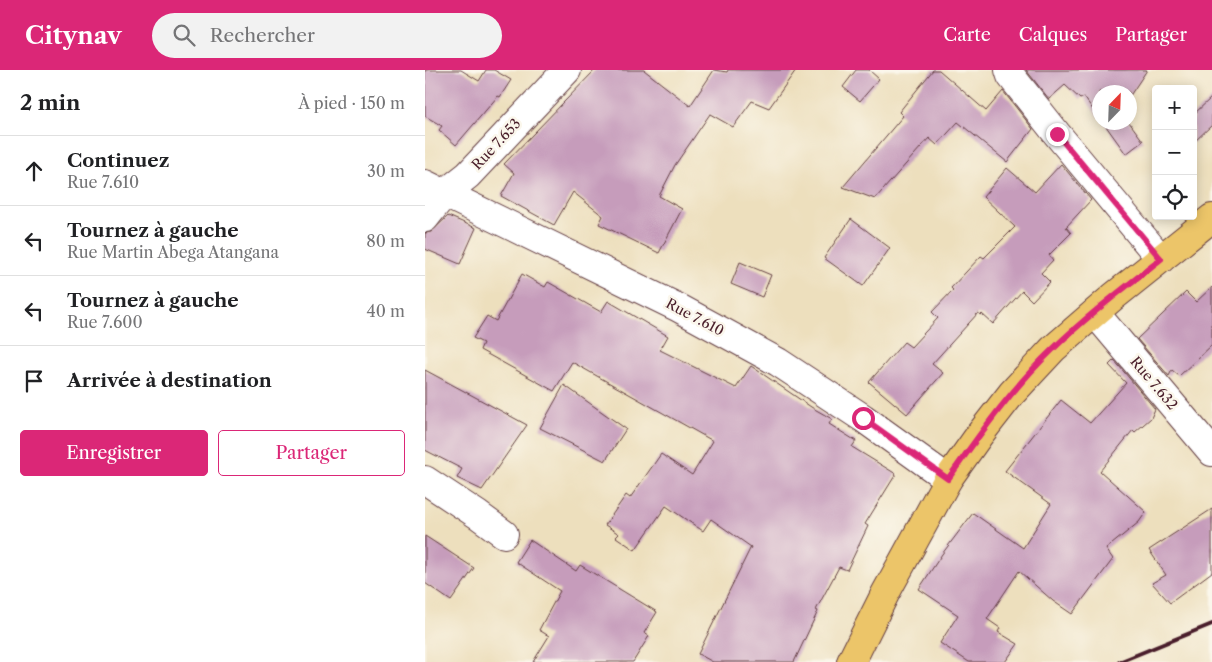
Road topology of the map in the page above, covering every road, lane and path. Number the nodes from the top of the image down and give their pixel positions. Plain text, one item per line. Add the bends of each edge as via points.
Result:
1 (567, 70) edge
2 (1009, 70) edge
3 (435, 189) edge
4 (425, 218) edge
5 (1212, 218) edge
6 (1161, 259) junction
7 (1095, 313) junction
8 (1212, 452) edge
9 (948, 479) junction
10 (425, 480) edge
11 (504, 534) dead end
12 (851, 662) edge

1 - 3 street, Rue 7.653 via 468,174
2 - 6 street via 1057,134
3 - 4 street, Rue 7.653
3 - 9 street, Rue 7.610 via 679,308 777,362
5 - 6 main road
6 - 7 main road
7 - 8 street, Rue 7.632
7 - 9 main road via 1053,349 1012,393
9 - 12 main road
10 - 11 street

